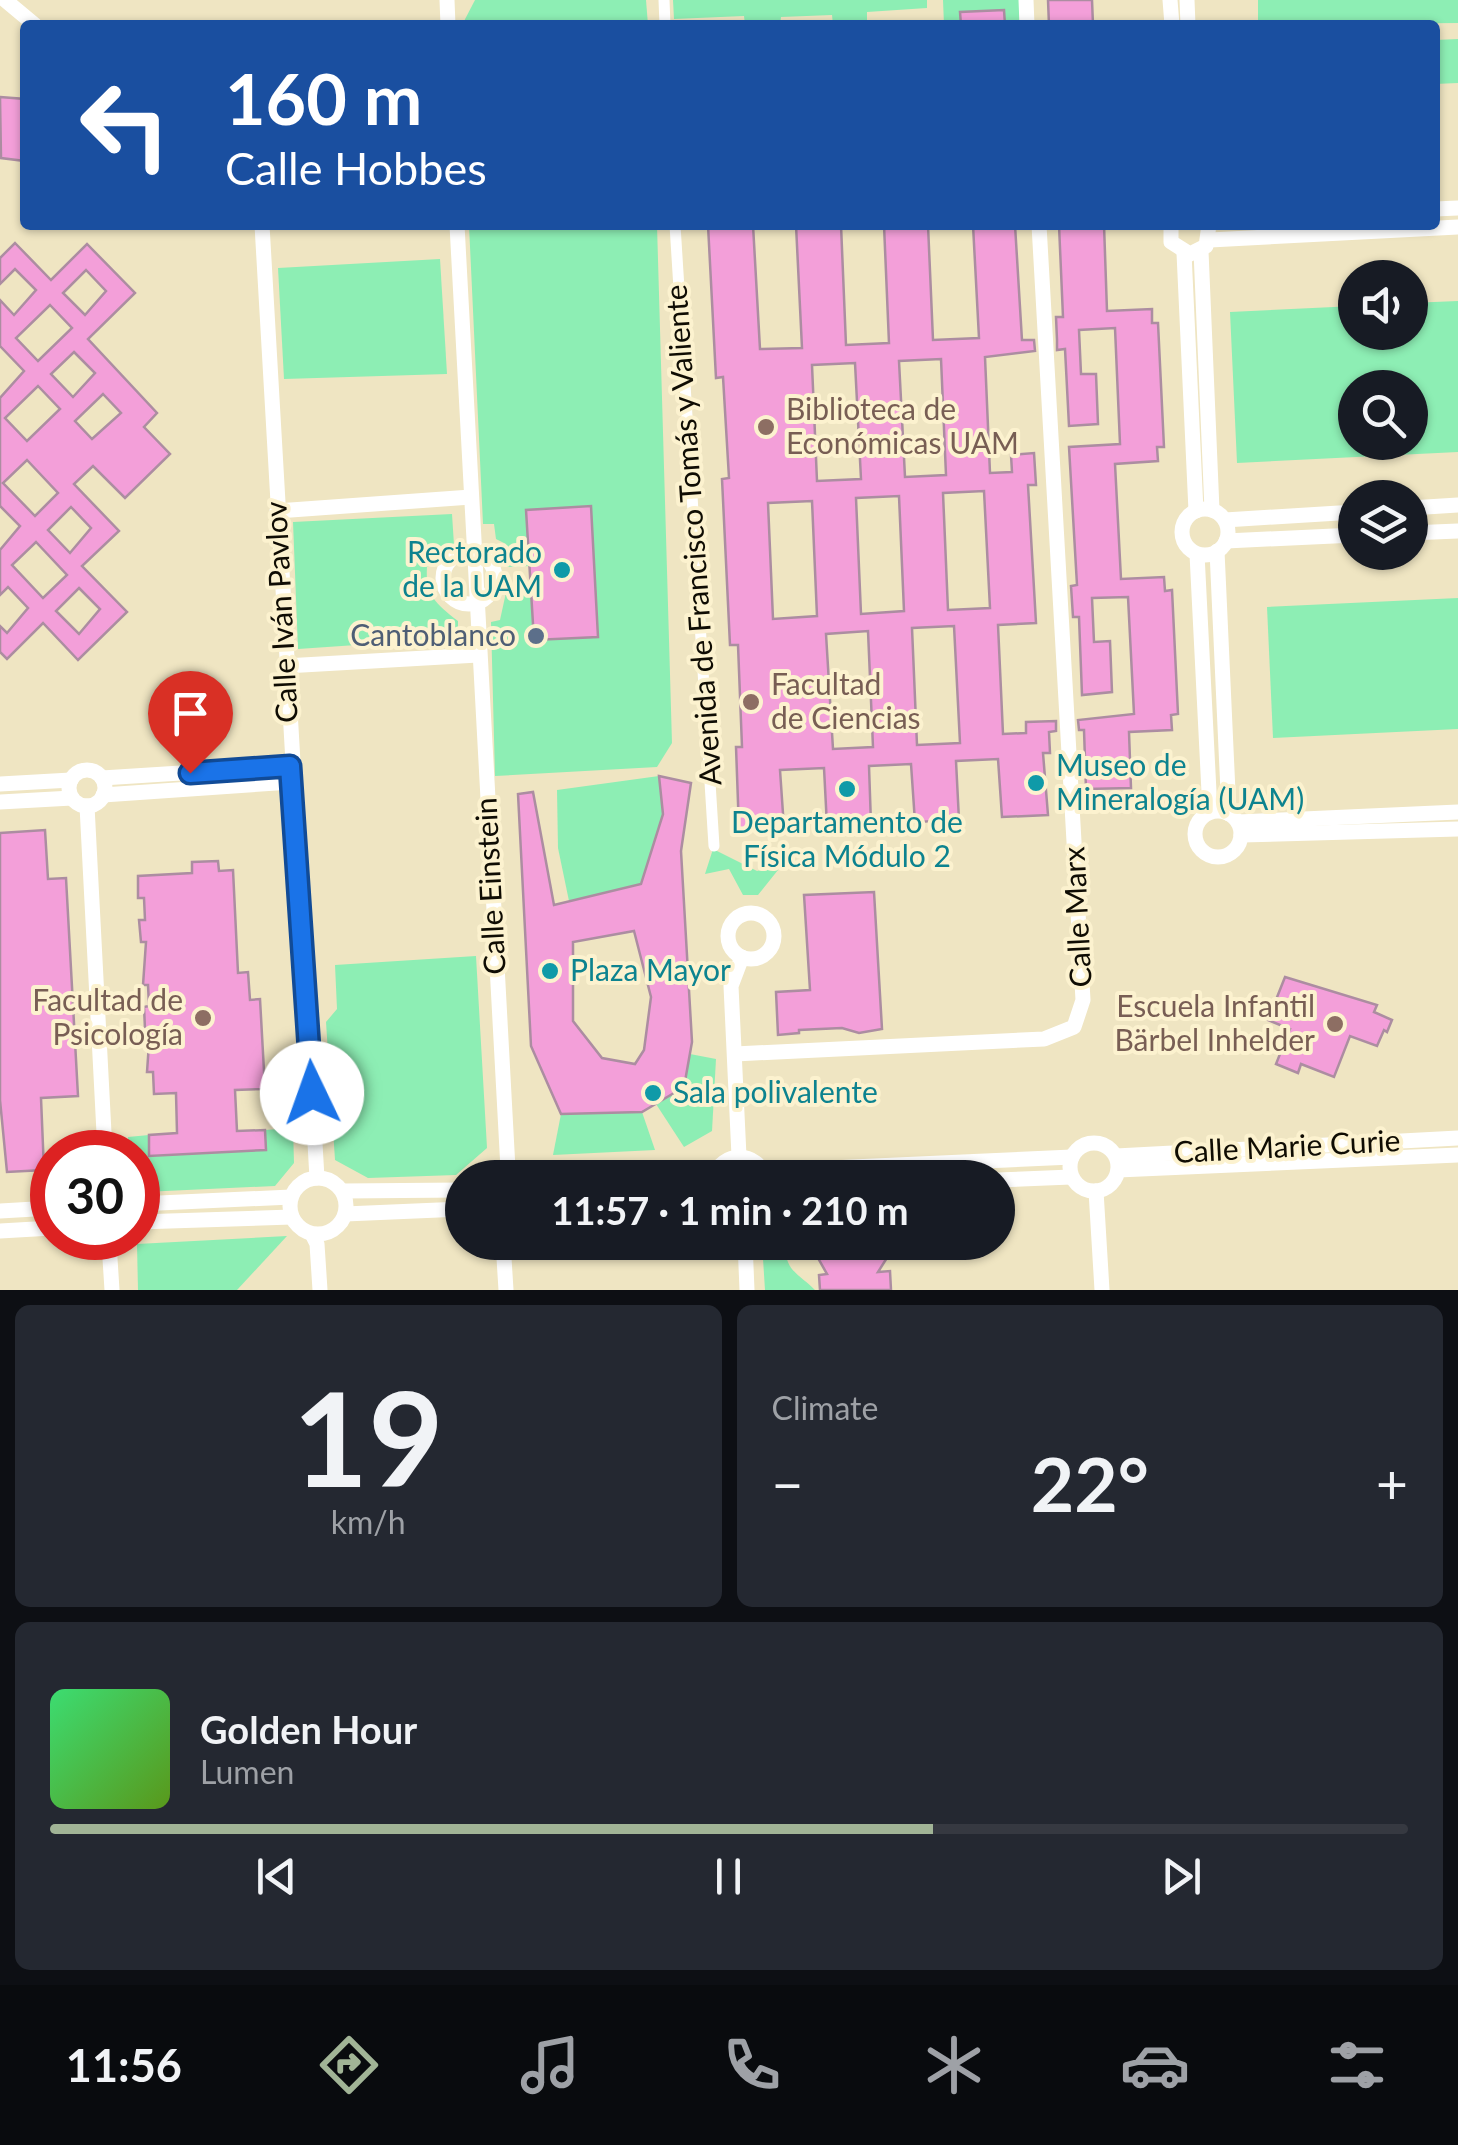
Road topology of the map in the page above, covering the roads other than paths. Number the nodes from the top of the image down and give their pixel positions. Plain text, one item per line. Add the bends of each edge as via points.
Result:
1 (5, 0) edge
2 (29, 20) edge
3 (262, 230) edge
4 (447, 230) edge
5 (457, 230) edge
6 (675, 230) edge
7 (1039, 230) edge
8 (1172, 230) edge
9 (1407, 230) edge
10 (1201, 242) edge
11 (466, 498) junction
12 (1458, 505) edge
13 (1428, 507) edge
14 (277, 511) junction
15 (1338, 512) edge
16 (1211, 514) junction
17 (1458, 531) edge
18 (1428, 532) edge
19 (1338, 536) edge
20 (1222, 546) junction
21 (469, 552) junction
22 (1198, 554) junction
23 (472, 604) junction
24 (474, 656) junction
25 (286, 666) junction
26 (291, 774) junction
27 (71, 780) junction
28 (0, 784) edge
29 (103, 787) junction
30 (72, 798) junction
31 (0, 802) edge
32 (87, 806) junction
33 (1210, 812) junction
34 (1458, 812) edge
35 (1236, 824) junction
36 (1458, 829) edge
37 (714, 846) dead end
38 (742, 958) dead end
39 (734, 1054) junction
40 (105, 1130) edge
41 (1458, 1138) edge
42 (1458, 1155) edge
43 (739, 1156) junction
44 (1072, 1156) junction
45 (508, 1160) edge
46 (728, 1160) edge
47 (754, 1160) edge
48 (1004, 1160) edge
49 (1117, 1163) junction
50 (1071, 1177) junction
51 (318, 1178) junction
52 (1015, 1179) edge
53 (445, 1190) edge
54 (343, 1191) junction
55 (1096, 1191) junction
56 (290, 1197) junction
57 (160, 1203) edge
58 (30, 1209) edge
59 (445, 1210) edge
60 (0, 1211) edge
61 (345, 1214) junction
62 (292, 1217) junction
63 (160, 1221) edge
64 (30, 1229) edge
65 (0, 1231) edge
66 (312, 1234) junction
67 (106, 1260) edge
68 (504, 1260) edge
69 (746, 1260) edge
70 (112, 1290) edge
71 (320, 1290) edge
72 (506, 1290) edge
73 (747, 1290) edge
74 (1102, 1290) edge

1 - 2 street
3 - 14 street, Calle Iván Pavlov
4 - 11 street, Calle Einstein
5 - 11 street, Calle Einstein
6 - 37 street, Avenida de Francisco Tomás y Valiente
7 - 39 street, Calle Marx via 1083,1000 1074,1027 1044,1039
8 - 10 street via 1172,242
9 - 10 street
10 - 16 street
11 - 14 street
11 - 21 street, Calle Einstein
12 - 13 street
14 - 25 street, Calle Iván Pavlov
15 - 16 street
16 - 20 street
16 - 22 street via 1182,529 1185,543
17 - 18 street
19 - 20 street
20 - 22 street
20 - 35 street
21 - 23 street, Calle Einstein
21 - 23 street, Calle Einstein via 487,560 494,573 493,589
21 - 23 street, Calle Einstein via 451,558 442,580 448,594
22 - 33 street
23 - 24 street, Calle Einstein
24 - 25 street
24 - 45 street, Calle Einstein
25 - 26 street, Calle Iván Pavlov
26 - 29 street
26 - 51 street, Calle Iván Pavlov
27 - 28 street
27 - 29 street via 88,770
27 - 30 street
29 - 32 street
30 - 31 street
30 - 32 street
32 - 40 street
33 - 35 street
33 - 35 street via 1196,836 1208,854 1229,854
34 - 35 street
35 - 36 street
38 - 39 street via 731,986
39 - 43 street
41 - 49 street, Calle Marie Curie
42 - 49 street, Calle Marie Curie
43 - 46 street
43 - 47 street
44 - 48 street
44 - 49 street via 1090,1143 1105,1145
44 - 50 street
49 - 55 street via 1110,1184
50 - 52 street
50 - 55 street
51 - 54 street
51 - 56 street via 302,1182
53 - 54 street
54 - 61 street
55 - 74 street
56 - 57 street
56 - 62 street
58 - 60 street
59 - 61 street
61 - 66 street via 336,1228
62 - 63 street
62 - 66 street
64 - 65 street
66 - 71 street
67 - 70 street
68 - 72 street
69 - 73 street

